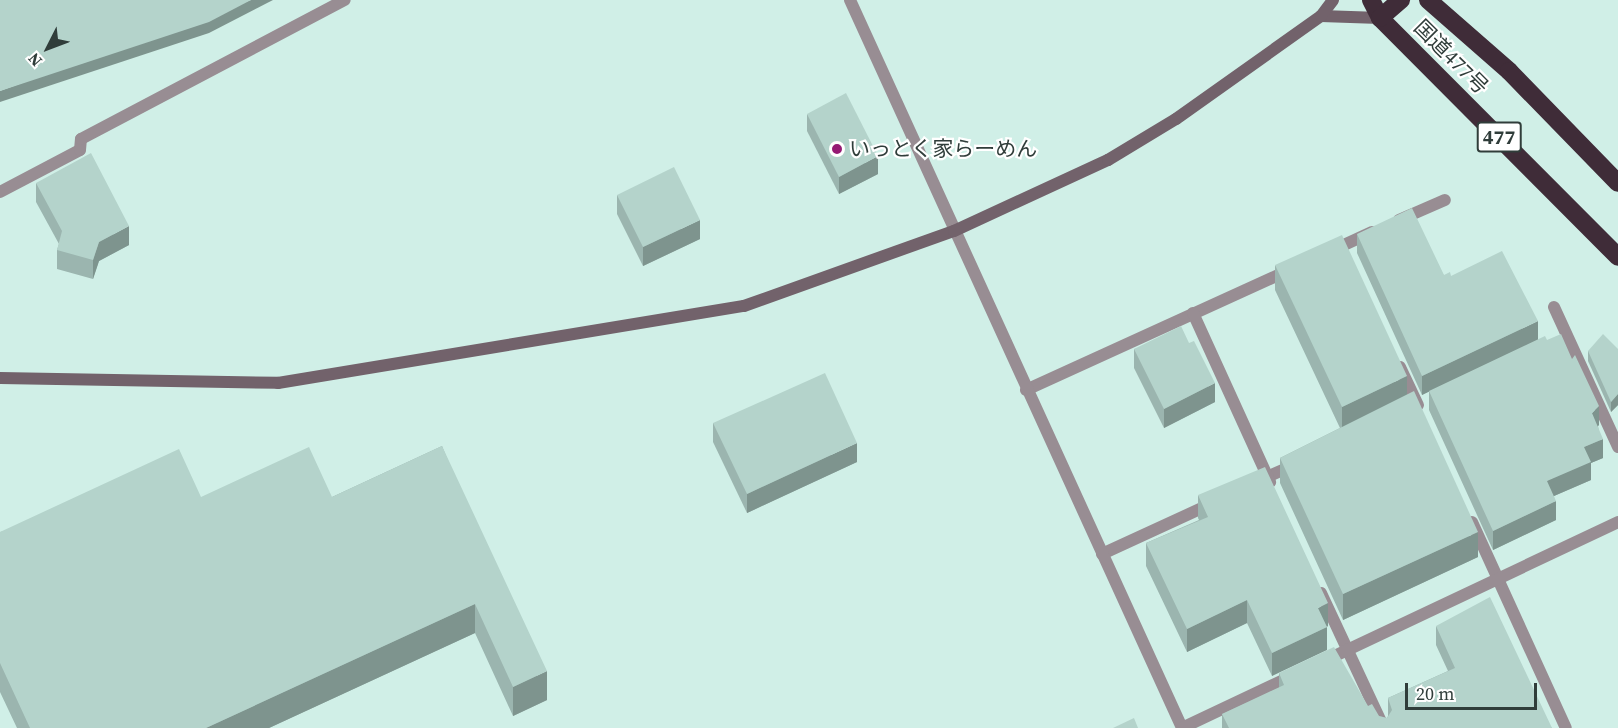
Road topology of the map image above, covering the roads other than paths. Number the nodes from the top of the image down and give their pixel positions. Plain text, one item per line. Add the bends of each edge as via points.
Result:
1 (345, 0) edge
2 (850, 0) edge
3 (1333, 0) edge
4 (1371, 0) edge
5 (1401, 0) edge
6 (1428, 0) edge
7 (1321, 16) junction
8 (1380, 18) junction
9 (1618, 183) edge
10 (0, 192) edge
11 (1445, 200) dead end
12 (954, 231) junction
13 (1322, 255) edge
14 (1618, 257) edge
15 (1301, 265) edge
16 (1554, 307) dead end
17 (1193, 314) junction
18 (1394, 353) edge
19 (0, 378) edge
20 (1026, 390) junction
21 (1420, 410) edge
22 (1618, 447) edge
23 (1311, 457) edge
24 (1268, 477) junction
25 (1247, 486) edge
26 (1226, 496) edge
27 (1278, 498) edge
28 (1468, 514) edge
29 (1618, 522) edge
30 (1102, 554) junction
31 (1498, 579) junction
32 (1318, 585) edge
33 (1348, 650) junction
34 (1182, 728) edge
35 (1384, 728) edge
36 (1566, 728) edge

1 - 10 street via 81,139 80,150
2 - 12 street
3 - 7 street
4 - 8 highway, 国道477号 / 477
5 - 8 highway, 国道477号
6 - 9 highway, 国道477号 / 477 via 1509,71
7 - 8 street
7 - 12 street via 1176,118 1108,160
8 - 14 highway, 国道477号 / 477
11 - 13 street via 1346,250
12 - 19 street via 744,306 278,383
12 - 20 street
15 - 17 street
16 - 22 street via 1562,337
17 - 20 street
17 - 24 street
18 - 21 street
20 - 30 street
23 - 24 street
24 - 25 street
24 - 27 street
26 - 30 street
28 - 31 street
29 - 31 street
30 - 34 street
31 - 33 street
31 - 36 street
32 - 33 street
33 - 34 street
33 - 35 street

